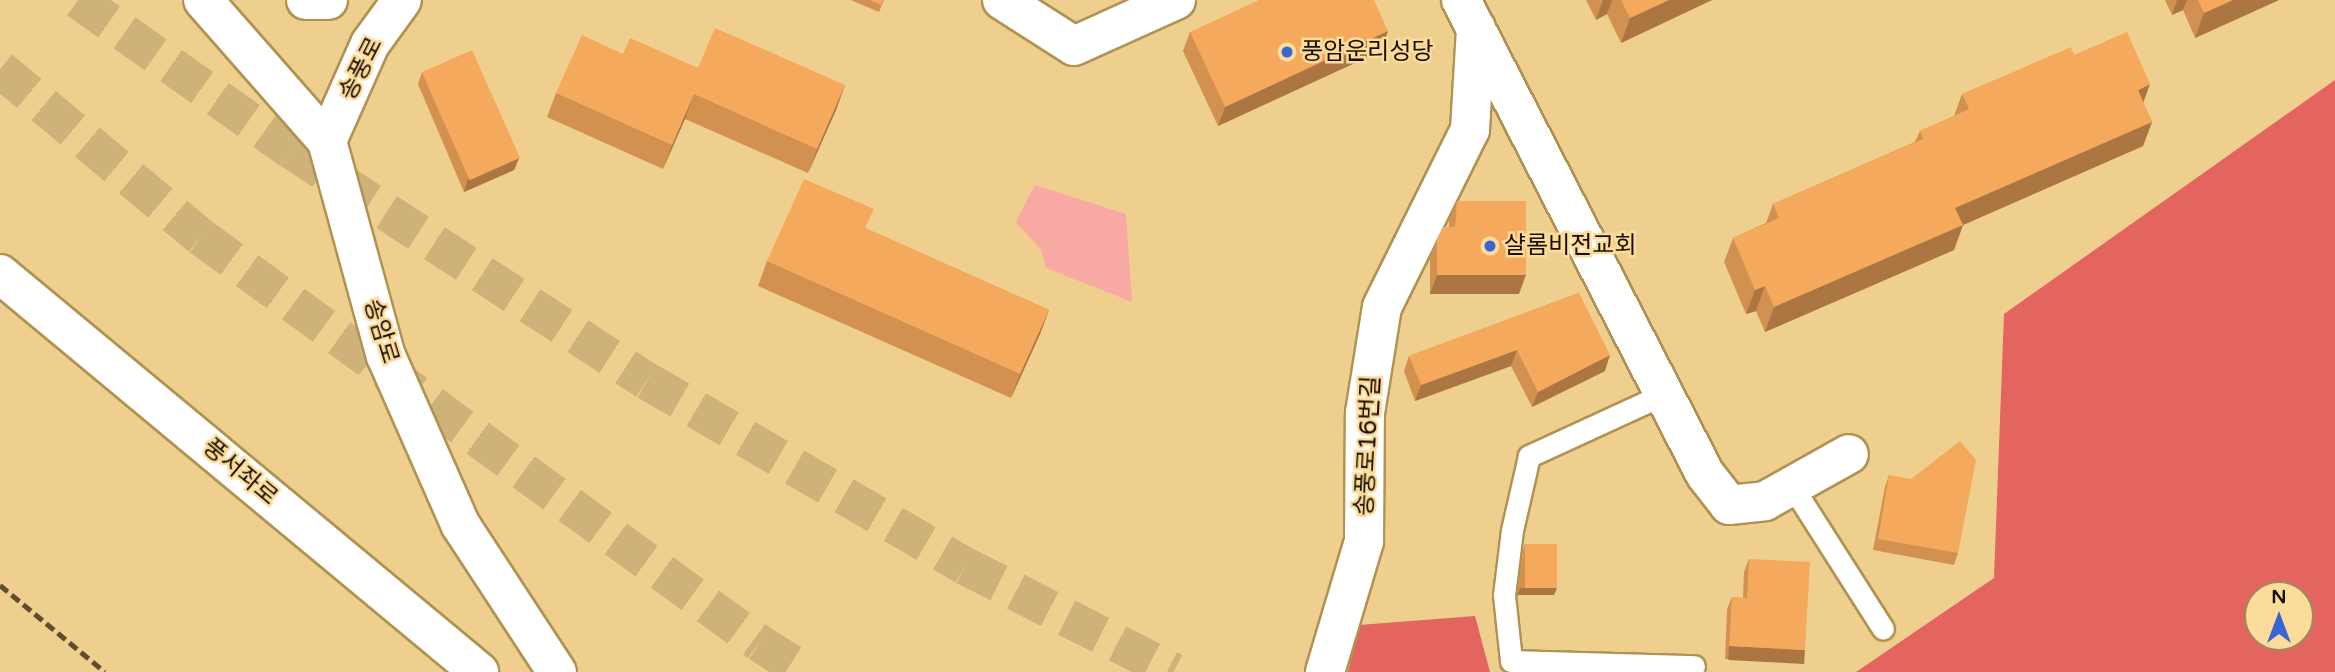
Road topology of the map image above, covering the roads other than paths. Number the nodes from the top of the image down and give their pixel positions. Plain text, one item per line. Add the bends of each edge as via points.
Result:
1 (204, 0) edge
2 (306, 0) edge
3 (328, 0) edge
4 (402, 0) edge
5 (1002, 0) edge
6 (1176, 0) edge
7 (1468, 13) edge
8 (327, 141) junction
9 (0, 274) edge
10 (1664, 394) junction
11 (1849, 454) dead end
12 (1792, 486) junction
13 (1883, 629) dead end
14 (1694, 666) dead end
15 (479, 672) edge
16 (557, 672) edge
17 (1325, 672) edge

1 - 8 street, 송암로
2 - 3 street
4 - 8 street, 송풍로 via 370,44
5 - 6 street via 1074,46
7 - 10 street, 송풍로16번길
7 - 17 street, 송풍로16번길 via 1470,130 1382,307 1365,413 1364,541
8 - 16 street, 송암로 via 386,356 460,524
9 - 15 street, 풍서좌로
10 - 12 street, 송풍로16번길 via 1705,474 1730,505 1765,501
10 - 14 lane via 1529,456 1512,530 1504,595 1511,661
11 - 12 street, 송풍로16번길
12 - 13 lane

